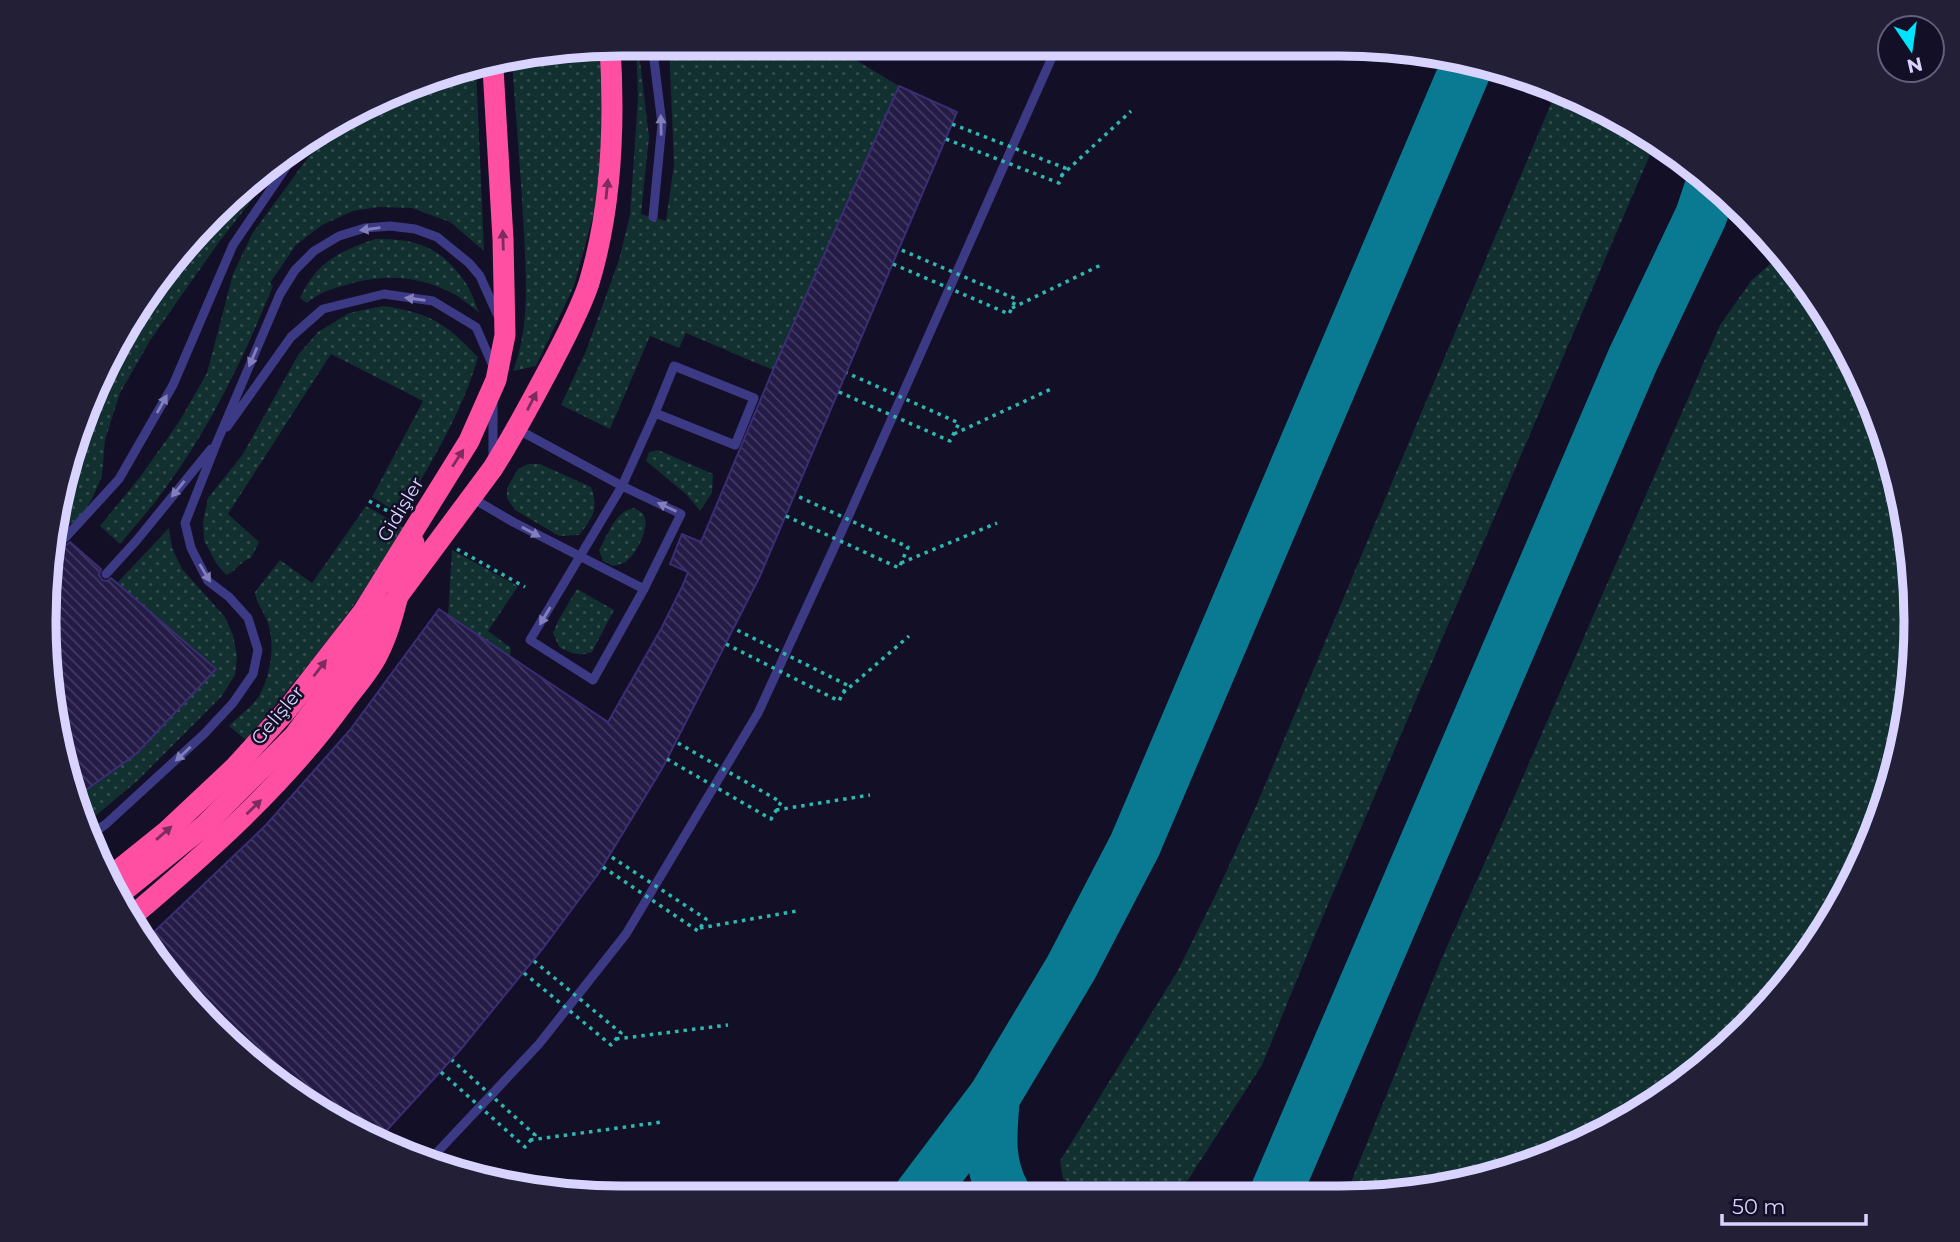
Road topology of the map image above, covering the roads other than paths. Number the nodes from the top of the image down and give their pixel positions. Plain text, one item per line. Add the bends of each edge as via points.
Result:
1 (610, 56) edge
2 (654, 56) edge
3 (1053, 56) edge
4 (493, 71) edge
5 (287, 165) edge
6 (653, 217) dead end
7 (505, 335) junction
8 (655, 414) junction
9 (517, 429) junction
10 (217, 442) junction
11 (493, 468) junction
12 (622, 486) junction
13 (436, 492) junction
14 (471, 498) junction
15 (65, 538) dead end
16 (580, 557) junction
17 (106, 574) dead end
18 (644, 589) junction
19 (97, 831) edge
20 (115, 873) edge
21 (125, 890) edge
22 (137, 912) edge
23 (435, 1154) edge

9 -> 1 highway, Gelişler via 569,330 588,285 602,231 612,121
6 -> 2 lane via 662,124
3 - 23 lane via 758,713 626,934 539,1044
7 -> 4 highway, Gidişler, bridge
15 -> 5 lane via 119,479 173,385 233,245
7 -> 10 lane via 480,276 437,237 390,226 339,236 314,251 280,294
13 -> 7 highway, Gidişler, bridge via 469,441 491,392
8 - 8 lane via 735,445 754,398 674,366
8 - 12 lane
9 - 11 highway, Gelişler
9 - 12 lane
11 -> 10 lane via 493,364 476,327 433,301 384,294 323,309 291,337
10 -> 17 lane
10 -> 19 lane via 185,523 191,548 208,581 248,618 258,650 253,674 204,734
11 - 14 highway, Gelişler
12 - 16 lane
18 -> 12 lane via 681,514
20 -> 13 highway, Gidişler, bridge via 234,768 286,711 363,612
22 -> 13 highway, bridge via 263,798 327,726 377,657
14 -> 16 lane
14 - 21 highway, Gelişler via 294,736 204,826
16 - 18 lane
16 -> 18 lane via 530,640 593,680

